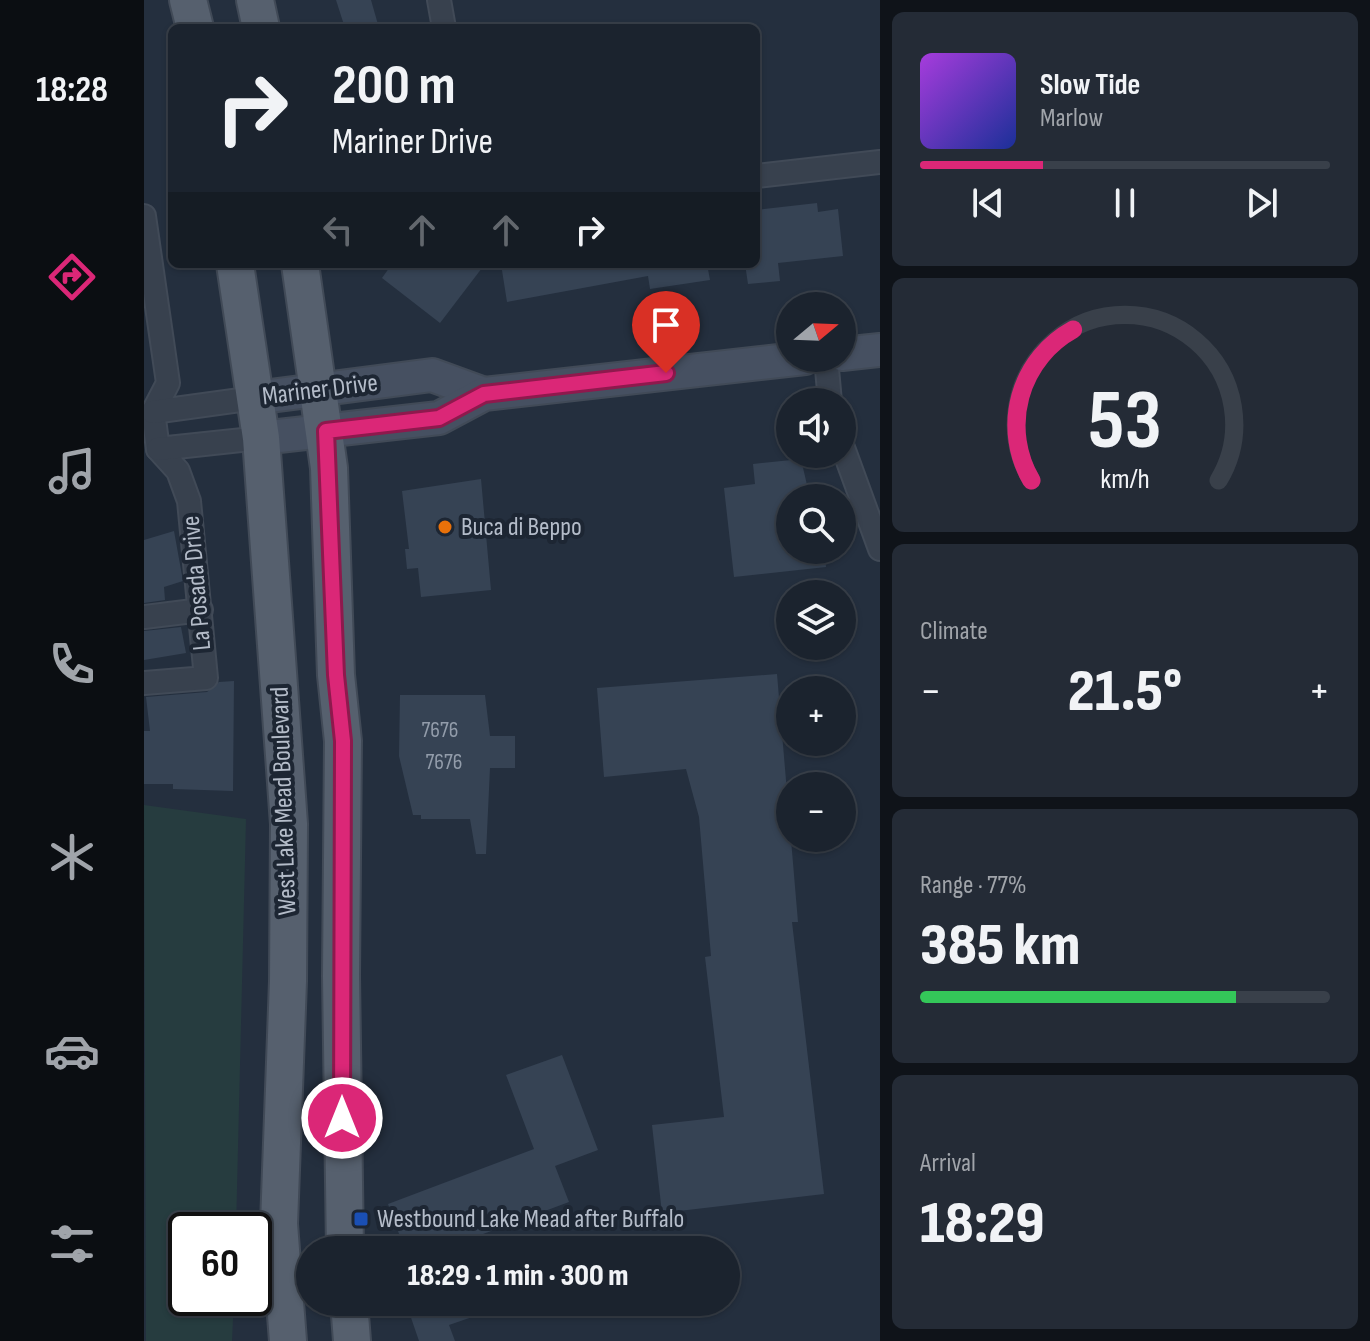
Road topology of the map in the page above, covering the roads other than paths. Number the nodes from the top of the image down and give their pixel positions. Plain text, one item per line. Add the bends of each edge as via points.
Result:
1 (188, 0) edge
2 (255, 0) edge
3 (439, 0) edge
4 (194, 24) edge
5 (260, 24) edge
6 (443, 24) edge
7 (880, 162) edge
8 (760, 176) edge
9 (144, 216) edge
10 (147, 260) edge
11 (236, 268) edge
12 (301, 268) edge
13 (880, 350) edge
14 (856, 353) edge
15 (776, 361) edge
16 (319, 390) junction
17 (484, 394) junction
18 (255, 398) junction
19 (153, 412) junction
20 (326, 431) junction
21 (261, 438) junction
22 (158, 449) junction
23 (850, 468) edge
24 (880, 549) edge
25 (201, 610) junction
26 (144, 617) edge
27 (144, 683) edge
28 (345, 1236) edge
29 (350, 1316) edge
30 (288, 1341) edge
31 (352, 1341) edge

1 - 4 main road
2 - 5 main road
3 - 6 street
7 - 8 street
9 - 10 street, La Posada Drive
10 - 19 street, La Posada Drive via 168,383
11 - 18 main road, West Lake Mead Boulevard
12 - 16 main road, West Lake Mead Boulevard
13 - 14 street
15 - 17 street, Mariner Drive
16 - 17 street, Mariner Drive via 432,375
16 - 18 street, Mariner Drive
16 - 20 main road, West Lake Mead Boulevard
17 - 20 street, Mariner Drive via 439,418
18 - 19 street, Mariner Drive
18 - 21 main road, West Lake Mead Boulevard
19 - 22 street, La Posada Drive
20 - 21 street, Mariner Drive
20 - 28 main road, West Lake Mead Boulevard via 343,741
21 - 22 street, Mariner Drive
21 - 30 main road, West Lake Mead Boulevard via 289,824 279,1224
22 - 25 street, La Posada Drive via 178,471 189,501
23 - 24 street
25 - 26 street
25 - 27 street, La Posada Drive via 206,678
29 - 31 main road

